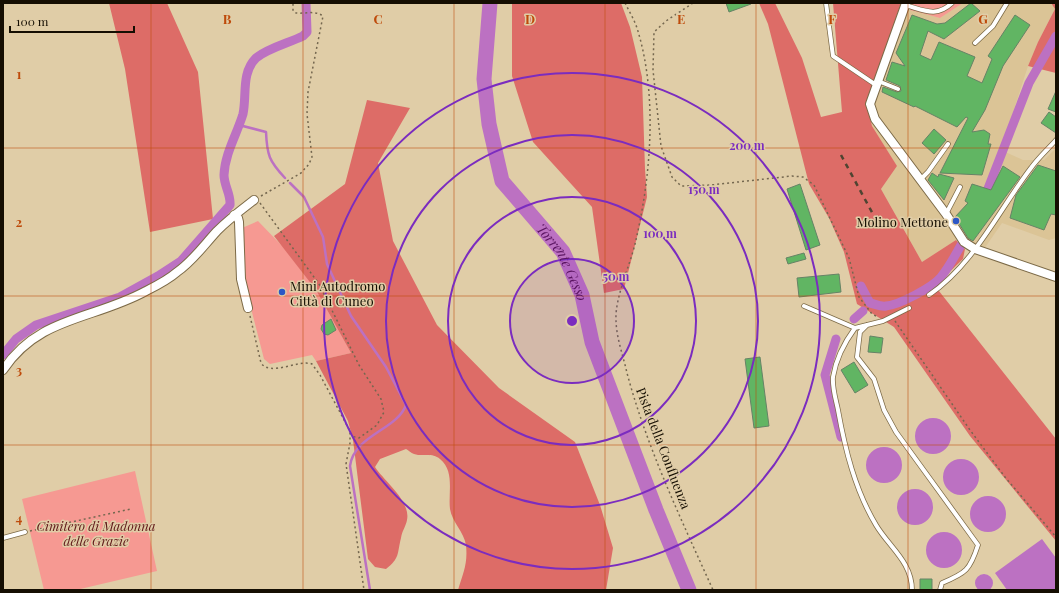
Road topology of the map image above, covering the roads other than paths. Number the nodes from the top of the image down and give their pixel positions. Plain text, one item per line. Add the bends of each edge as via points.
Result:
1 (826, 3) edge
2 (952, 3) edge
3 (1007, 3) edge
4 (905, 4) edge
5 (975, 42) dead end
6 (877, 83) junction
7 (898, 89) dead end
8 (1056, 140) edge
9 (948, 144) dead end
10 (920, 180) junction
11 (960, 187) dead end
12 (254, 200) dead end
13 (946, 214) junction
14 (234, 215) junction
15 (975, 249) junction
16 (1056, 278) edge
17 (929, 295) dead end
18 (804, 306) dead end
19 (248, 308) road end
20 (909, 308) dead end
21 (867, 325) junction
22 (855, 328) junction
23 (3, 370) edge
24 (25, 532) road end
25 (3, 538) edge
26 (912, 590) edge
27 (940, 590) edge

1 - 6 lane via 833,56
2 - 4 lane via 943,10 933,12
3 - 5 lane via 993,26
4 - 6 street
6 - 7 lane
6 - 10 street via 870,104 875,119
8 - 15 lane via 1031,167
9 - 10 lane
10 - 13 street
11 - 13 lane
12 - 14 street
13 - 15 street via 964,242
14 - 19 street via 239,222 241,279
14 - 23 street via 176,273 129,300 51,327 20,348
15 - 16 street
15 - 17 lane via 953,276
18 - 22 lane
20 - 21 lane via 893,318
21 - 22 lane
21 - 27 lane via 860,332 857,357 874,379 884,410 896,432 978,545 972,564 958,576 942,583
22 - 26 lane via 836,359 833,379 850,466 876,525 900,555 910,577
24 - 25 lane

